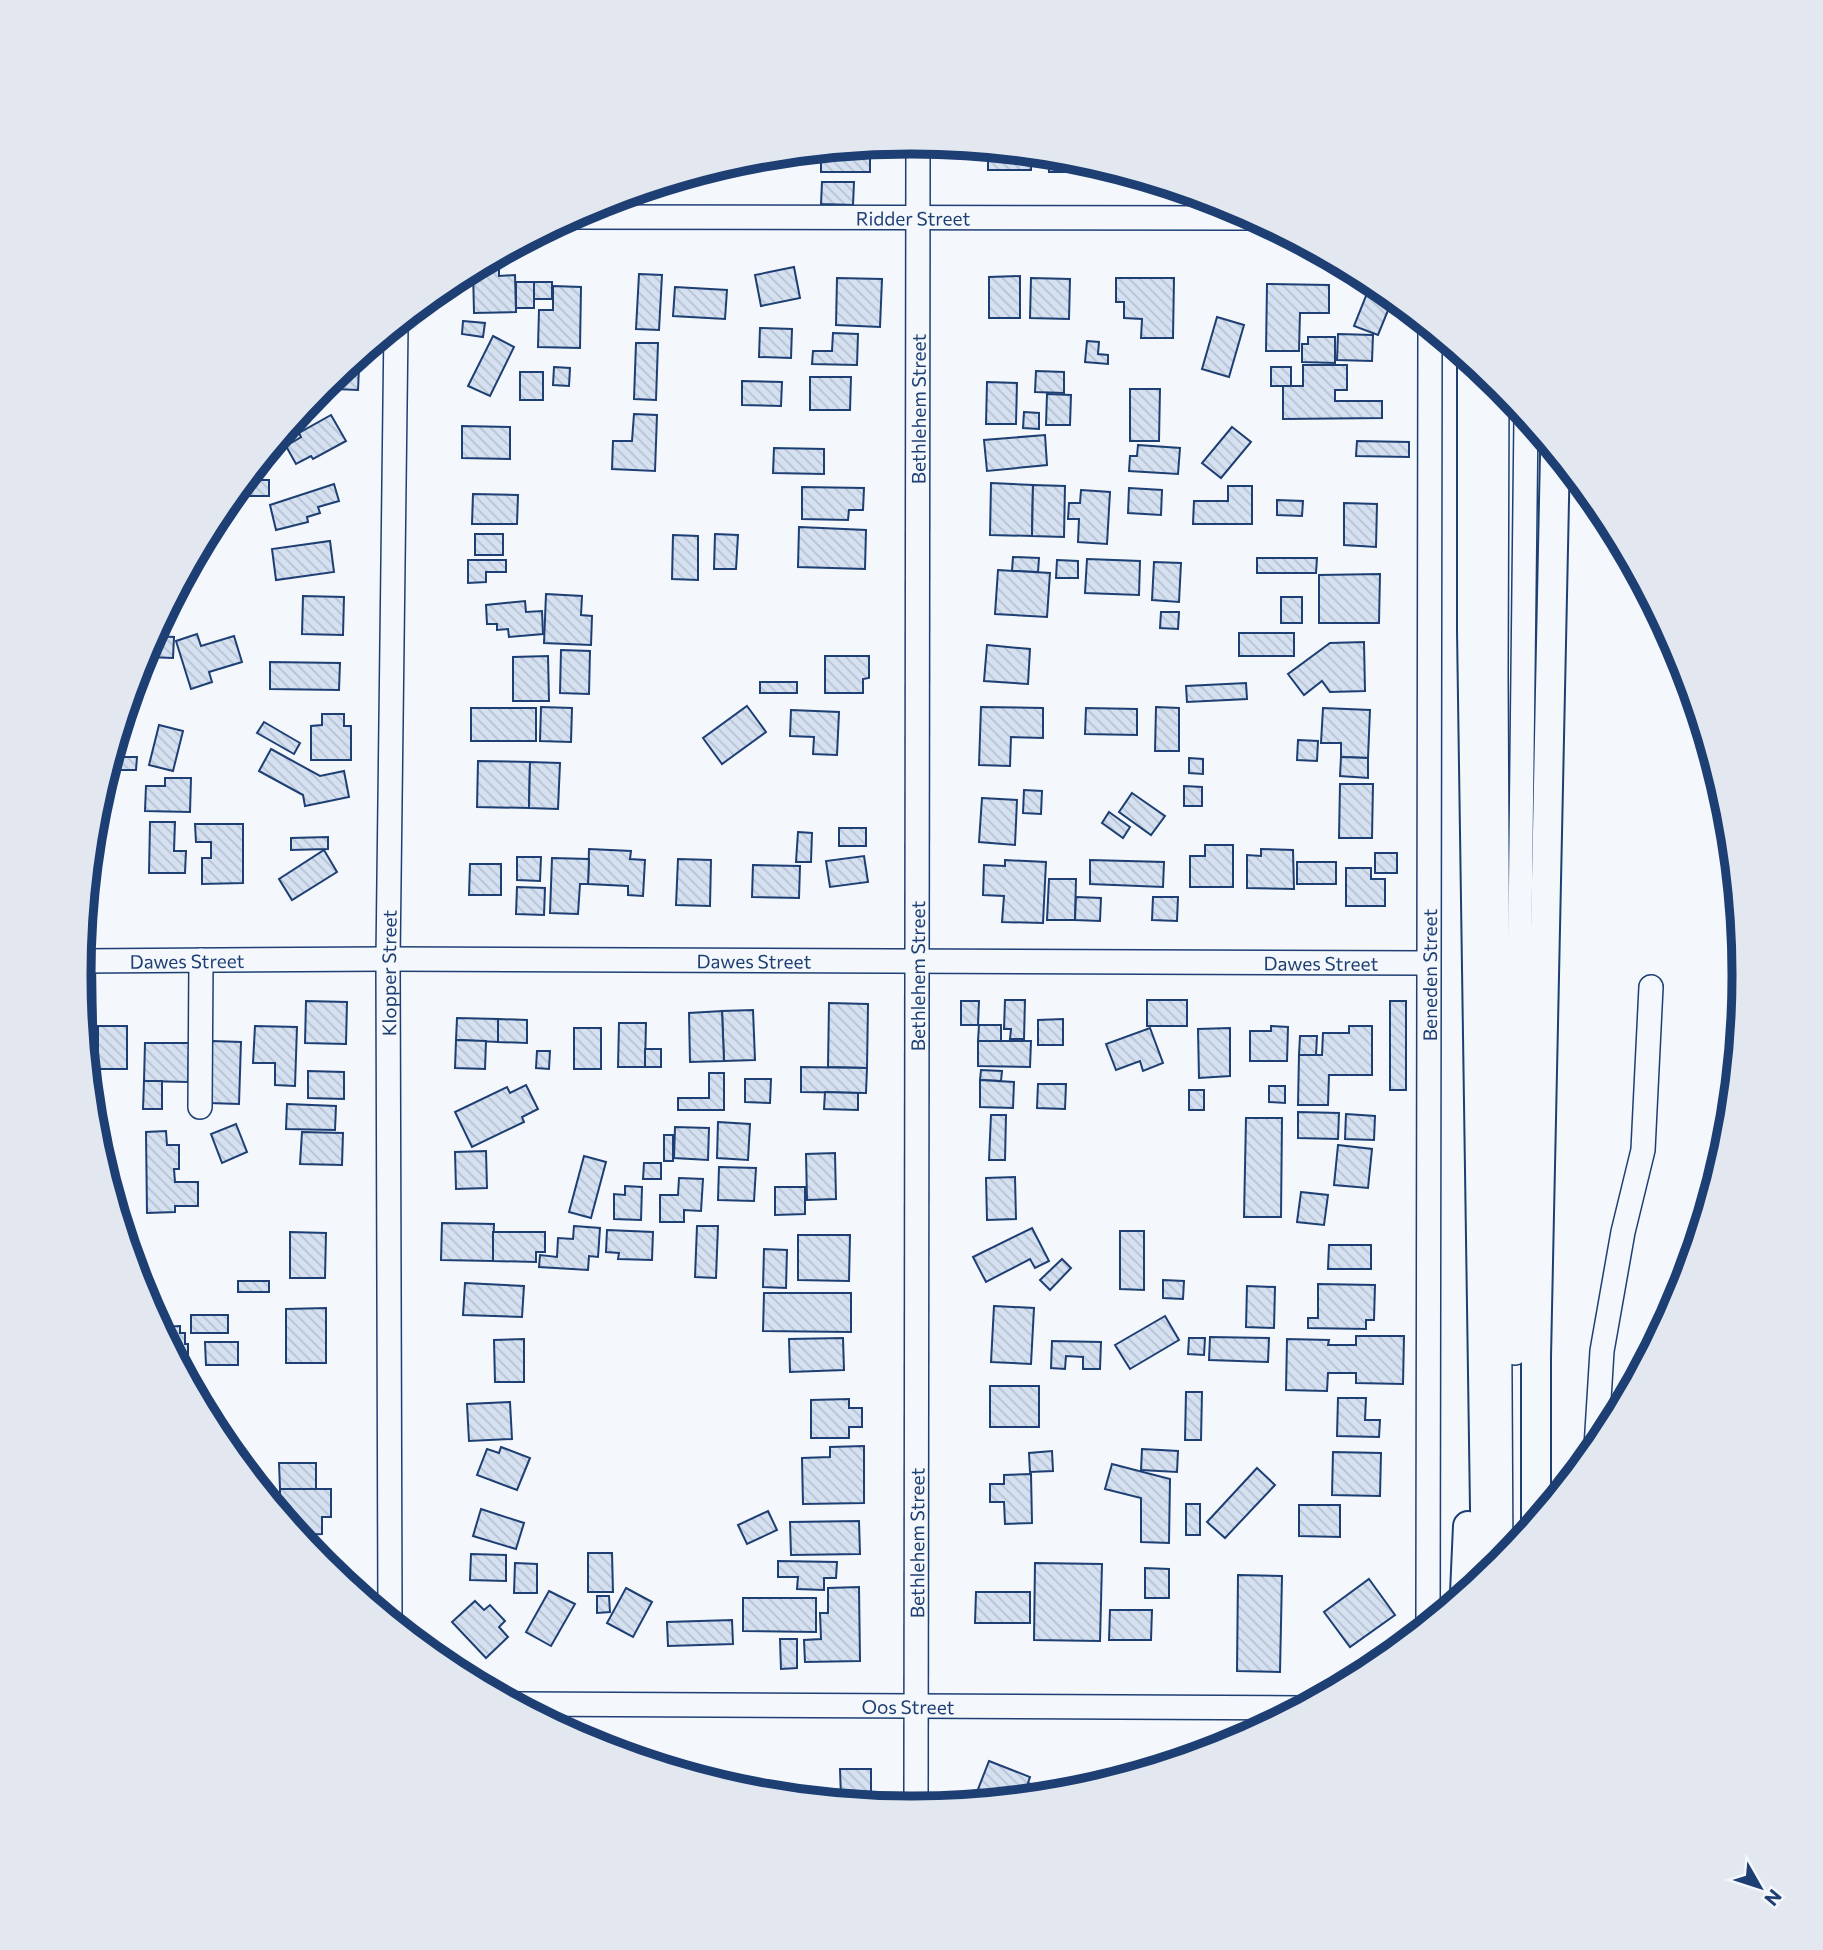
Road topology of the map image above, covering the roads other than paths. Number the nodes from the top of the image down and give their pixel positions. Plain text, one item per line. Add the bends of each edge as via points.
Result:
1 (918, 154) edge
2 (917, 216) junction
3 (598, 217) edge
4 (1227, 218) edge
5 (396, 337) edge
6 (1430, 340) edge
7 (1472, 376) edge
8 (1497, 400) edge
9 (1526, 432) edge
10 (1555, 467) edge
11 (388, 959) junction
12 (201, 960) junction
13 (92, 961) edge
14 (916, 962) junction
15 (1428, 963) junction
16 (1651, 986) dead end
17 (200, 1107) dead end
18 (1484, 1348) junction
19 (1597, 1426) edge
20 (1536, 1506) edge
21 (1513, 1532) edge
22 (1501, 1545) edge
23 (1486, 1561) edge
24 (1466, 1579) edge
25 (390, 1608) edge
26 (1428, 1612) edge
27 (536, 1704) edge
28 (917, 1705) junction
29 (1280, 1708) edge
30 (916, 1796) edge

1 - 2 street, Bethlehem Street
2 - 3 street, Ridder Street
2 - 4 street, Ridder Street
2 - 14 street, Bethlehem Street
5 - 11 street, Klopper Street
6 - 15 street, Beneden Street
7 - 18 main road
8 - 22 street
9 - 21 street
10 - 20 main road
11 - 12 street, Dawes Street
11 - 14 street, Dawes Street
11 - 25 street, Klopper Street
12 - 13 street, Dawes Street
12 - 17 street
14 - 15 street, Dawes Street
14 - 28 street, Bethlehem Street
15 - 26 street, Beneden Street
16 - 19 street via 1643,1150 1602,1351
18 - 23 main road
18 - 24 main road via 1471,1467
27 - 28 street, Oos Street
28 - 29 street, Oos Street
28 - 30 street, Bethlehem Street

